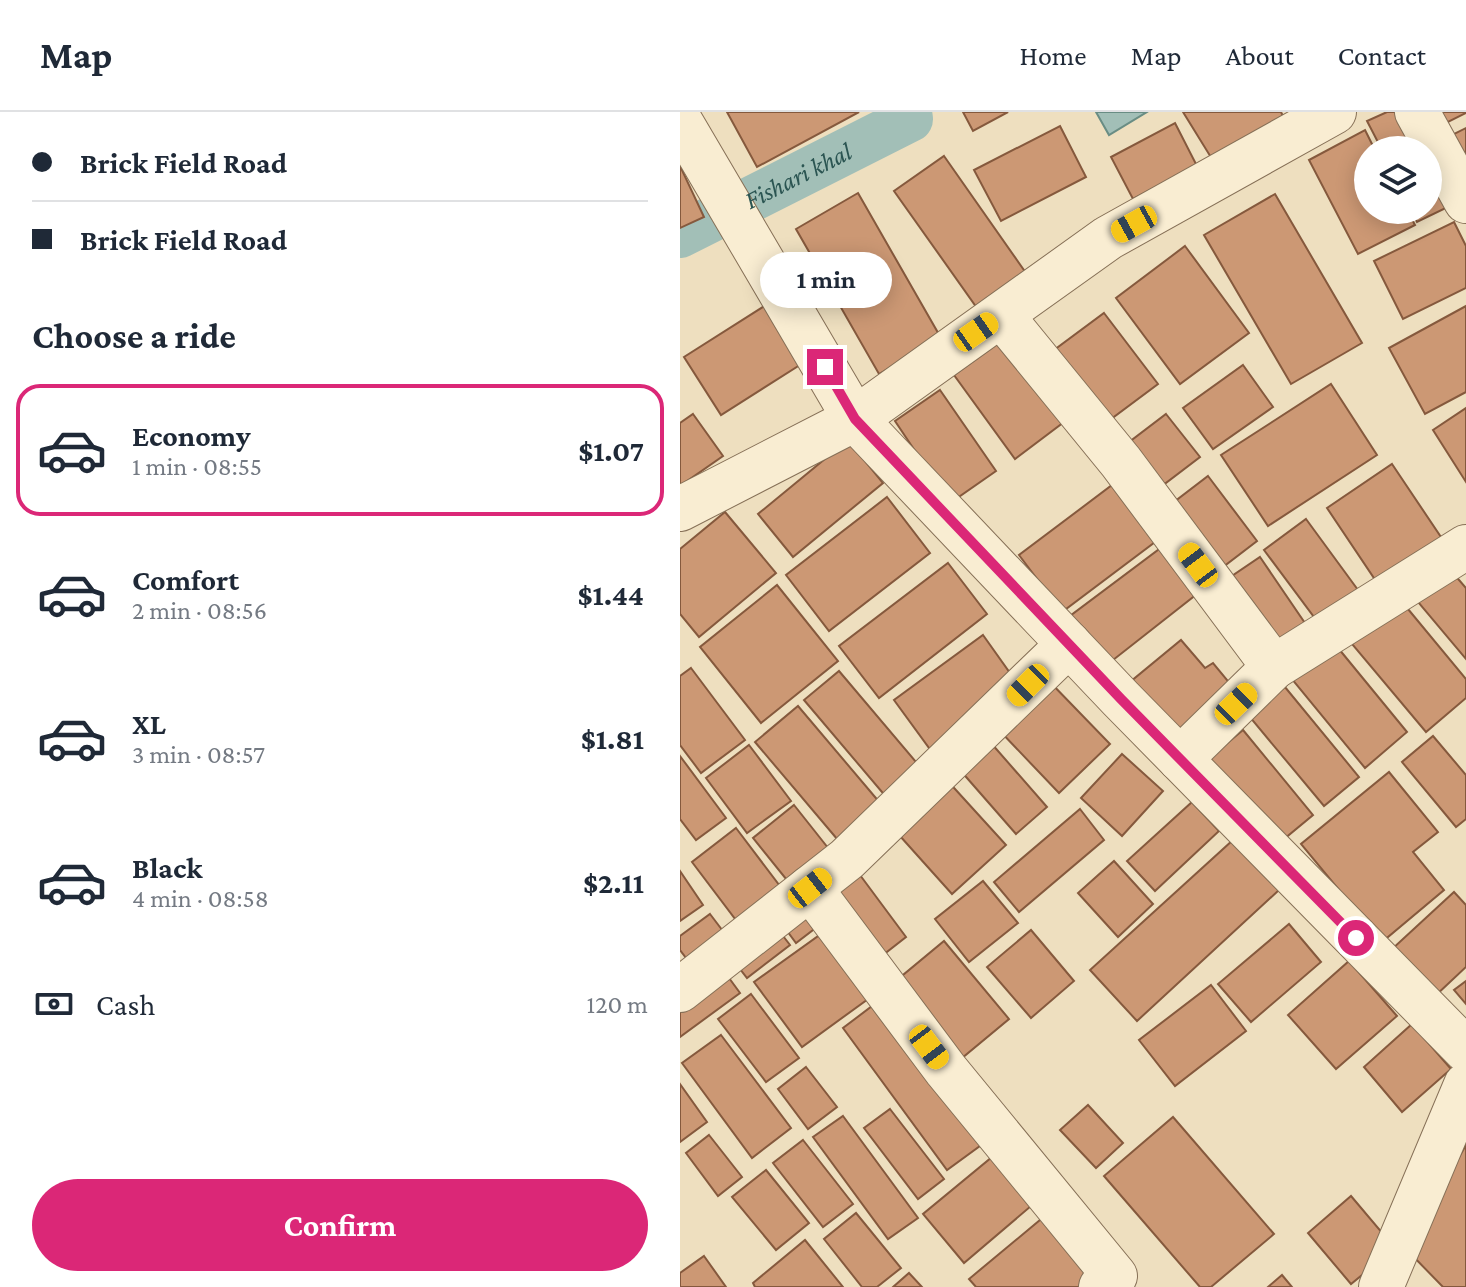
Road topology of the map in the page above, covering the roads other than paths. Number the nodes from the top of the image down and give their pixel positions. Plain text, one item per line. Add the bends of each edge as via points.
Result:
1 (1334, 112) edge
2 (1417, 112) edge
3 (680, 121) edge
4 (1466, 201) edge
5 (1001, 315) junction
6 (855, 419) junction
7 (680, 509) edge
8 (1466, 547) edge
9 (1069, 644) junction
10 (1274, 667) junction
11 (1180, 759) junction
12 (810, 888) junction
13 (680, 990) edge
14 (1466, 1050) edge
15 (1466, 1085) edge
16 (1101, 1287) edge
17 (1381, 1287) edge

1 - 5 street via 1108,238
2 - 4 street
3 - 6 street
5 - 6 street
5 - 10 street via 1121,462
6 - 7 street
6 - 9 street
8 - 10 street
9 - 11 street
9 - 12 street via 847,859
10 - 11 street
11 - 14 street
12 - 13 street
12 - 16 street via 946,1070 1115,1276
15 - 17 street

